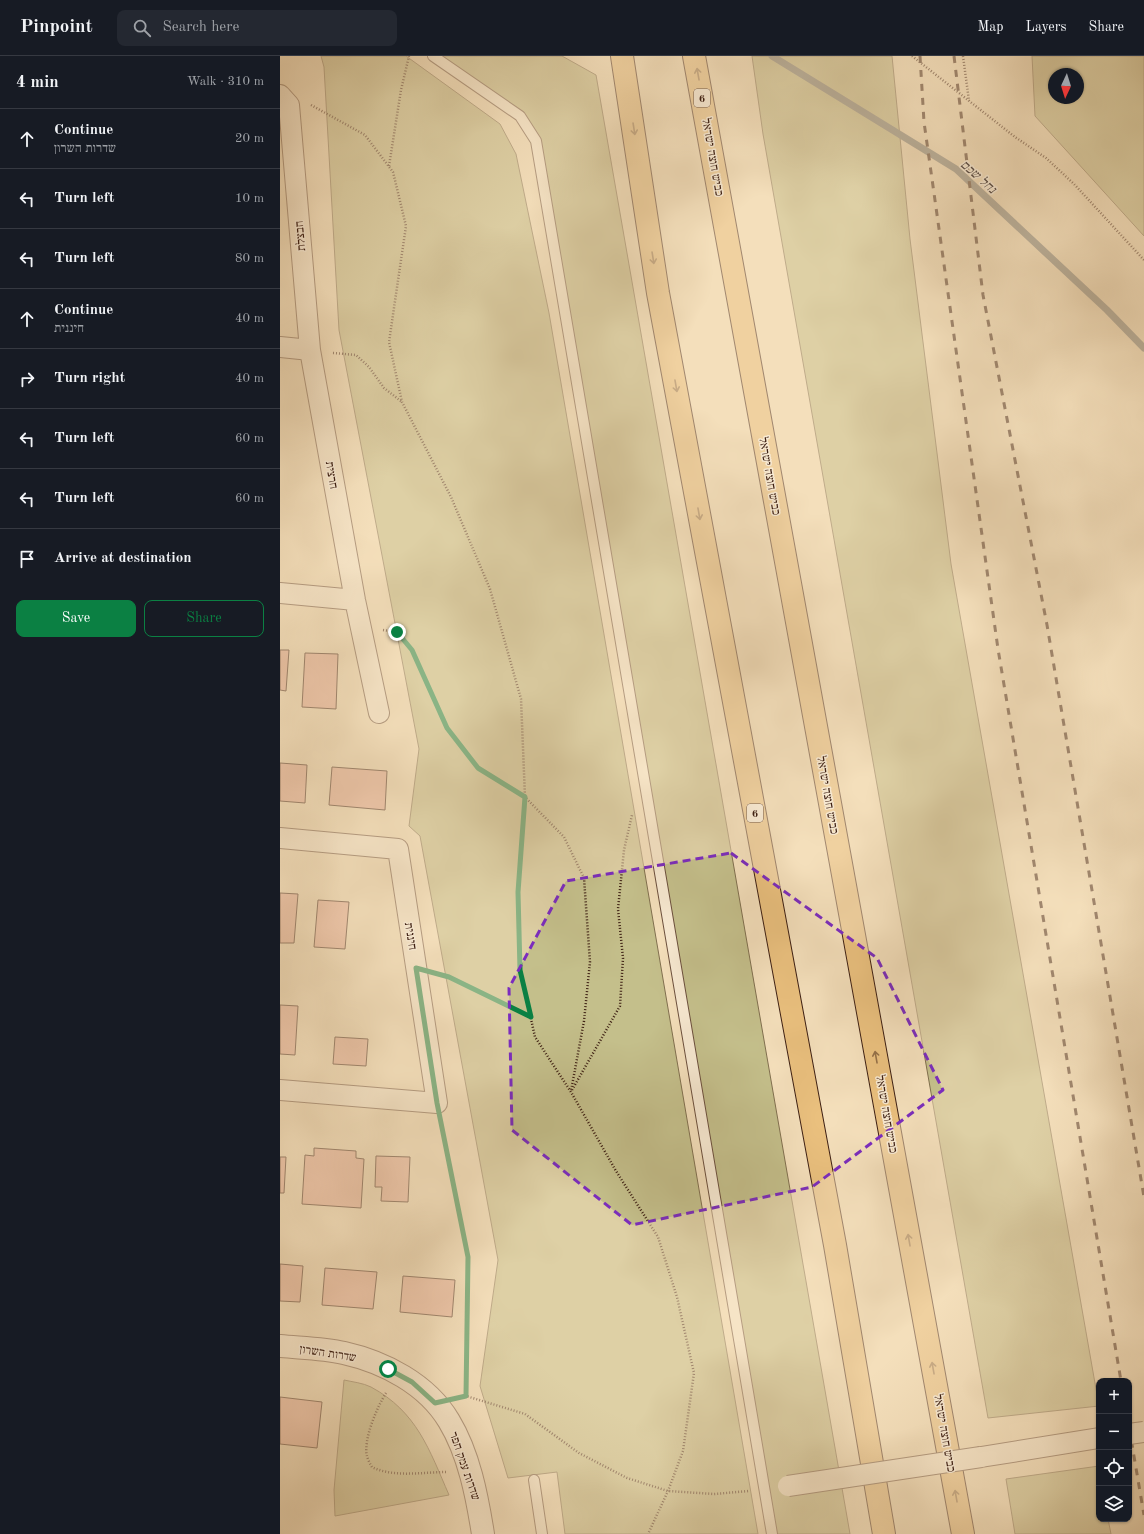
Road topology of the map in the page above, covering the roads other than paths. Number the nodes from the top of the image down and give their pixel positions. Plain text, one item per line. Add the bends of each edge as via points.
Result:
1 (433, 56) edge
2 (622, 56) edge
3 (694, 56) edge
4 (280, 95) edge
5 (280, 347) edge
6 (310, 350) junction
7 (280, 593) edge
8 (355, 600) junction
9 (379, 713) dead end
10 (280, 838) edge
11 (280, 1090) edge
12 (280, 1346) edge
13 (435, 1403) joint
14 (1144, 1432) edge
15 (1132, 1434) edge
16 (1094, 1439) edge
17 (534, 1480) dead end
18 (788, 1486) dead end
19 (483, 1534) edge
20 (542, 1534) edge
21 (772, 1534) edge
22 (884, 1534) edge
23 (963, 1534) edge

1 - 21 lane via 520,116 536,140
2 -> 22 highway, 6 via 658,293 835,1245
23 -> 3 highway, כביש חוצה ישראל / 6
4 - 6 street, חבצלת via 289,105
5 - 6 street
6 - 8 street, חרצית
7 - 8 street
8 - 9 street, חרצית
10 - 11 street, חיננית via 398,849 437,1103
12 - 13 street, שדרות השרון via 343,1353 366,1359 412,1382
13 - 19 street, שדרות עמק חפר via 449,1421 470,1472
14 - 15 street, bridge
16 - 18 street, bridge
17 - 20 lane

